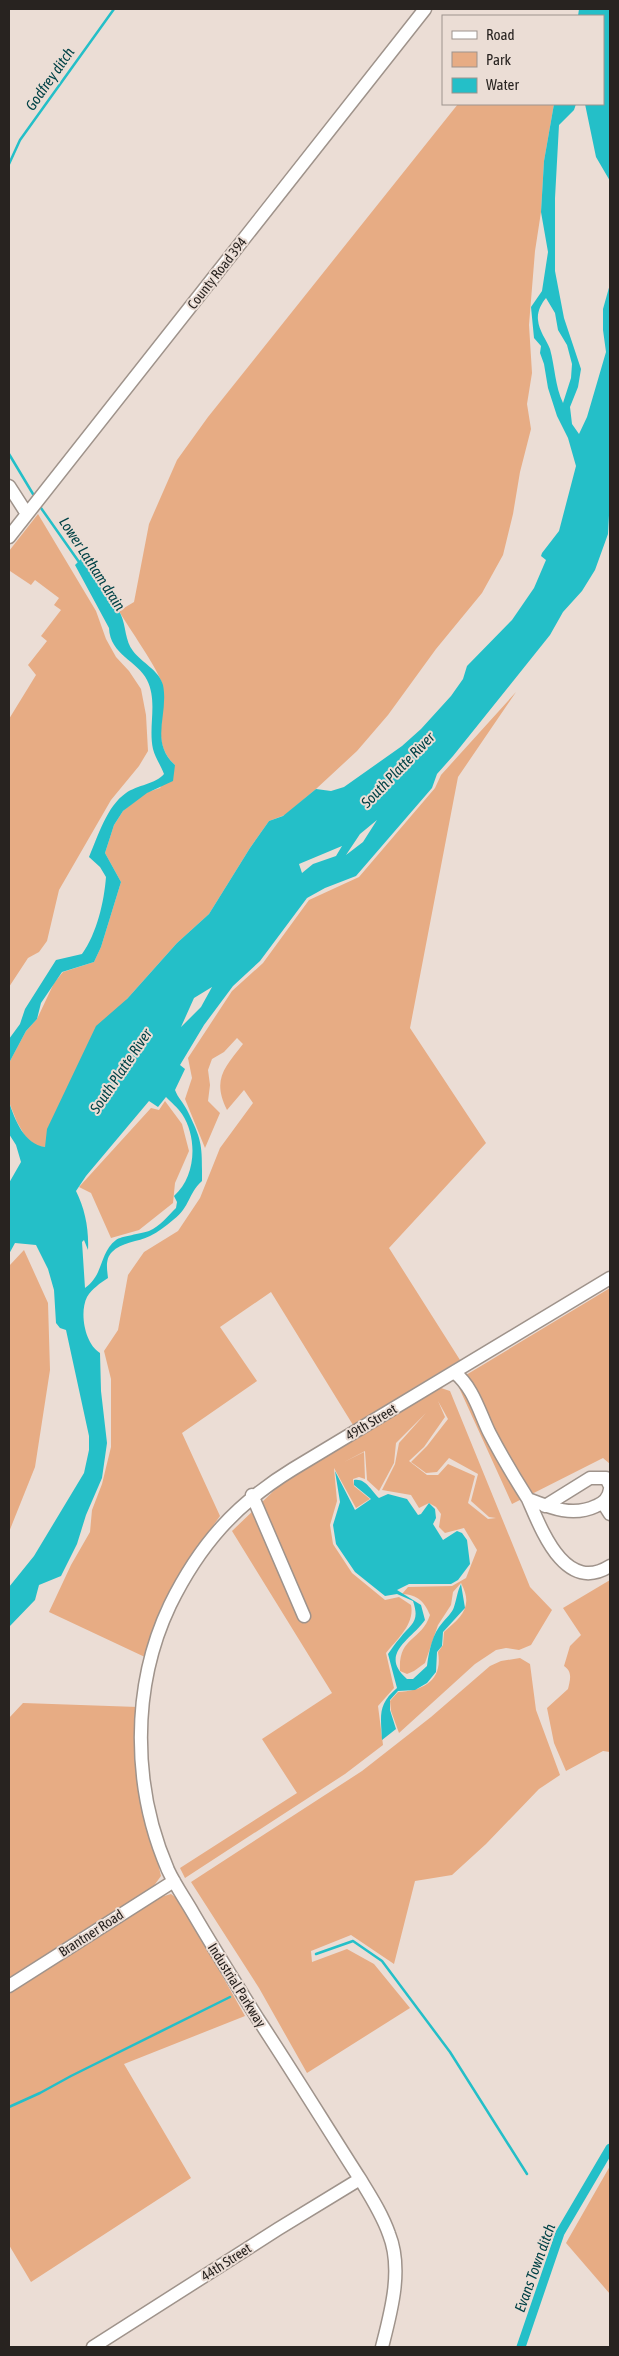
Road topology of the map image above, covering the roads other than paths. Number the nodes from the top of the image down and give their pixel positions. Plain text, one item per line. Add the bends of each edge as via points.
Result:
1 (425, 9) edge
2 (9, 486) edge
3 (27, 514) junction
4 (9, 538) edge
5 (610, 1278) edge
6 (454, 1372) junction
7 (610, 1487) edge
8 (252, 1495) junction
9 (528, 1499) junction
10 (545, 1506) junction
11 (607, 1508) edge
12 (610, 1566) edge
13 (170, 1606) joint
14 (304, 1616) dead end
15 (174, 1881) junction
16 (9, 1986) edge
17 (360, 2179) junction
18 (93, 2347) edge
19 (382, 2347) edge

1 - 3 street, County Road 394
2 - 3 street
3 - 4 street, County Road 394
5 - 6 street, 49th Street
6 - 8 street, 49th Street
6 - 9 street via 476,1400 492,1438
7 - 10 street via 606,1478 590,1478
7 - 11 street
8 - 13 street, 49th Street via 209,1540
8 - 14 street
9 - 10 street
9 - 12 street via 542,1531 572,1570 590,1573
10 - 11 street via 574,1513
13 - 15 street, Industrial Parkway via 147,1672 141,1735 150,1818
15 - 16 street, Brantner Road
15 - 17 street, Industrial Parkway via 215,1952
17 - 18 street, 44th Street
17 - 19 street, Industrial Parkway via 383,2218 394,2252 394,2295

